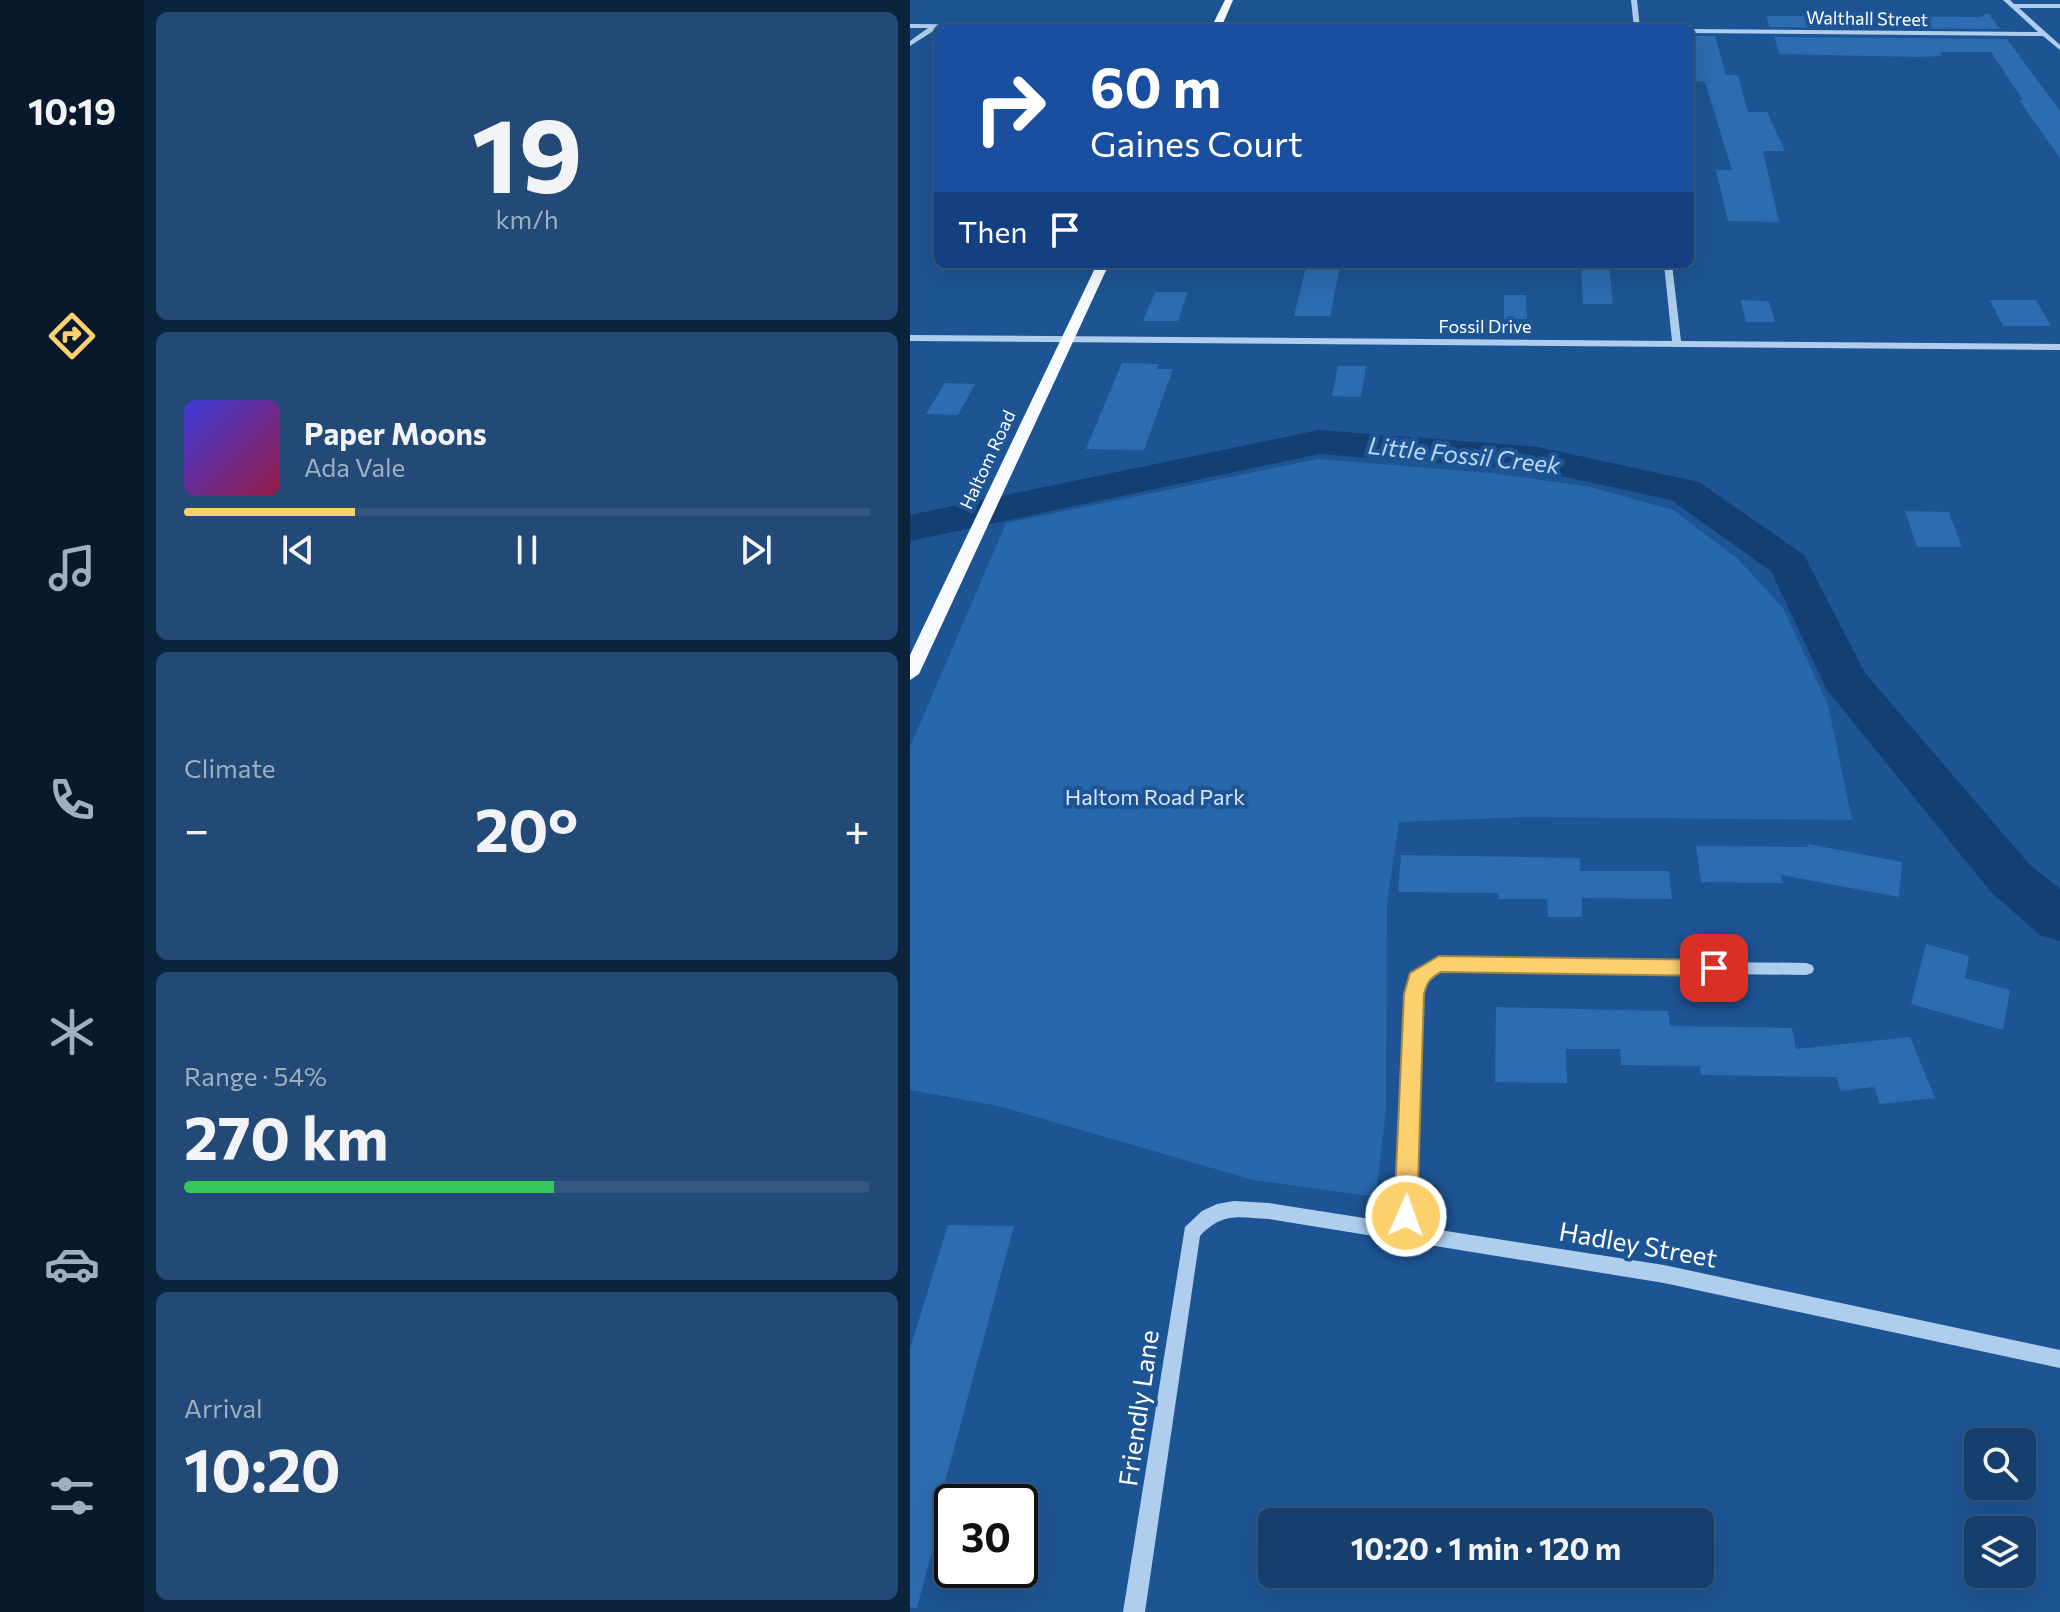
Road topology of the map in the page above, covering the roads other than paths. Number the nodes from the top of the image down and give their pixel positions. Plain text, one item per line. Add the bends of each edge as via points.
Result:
1 (1229, 0) edge
2 (1634, 0) edge
3 (2008, 3) edge
4 (2060, 6) edge
5 (1218, 24) edge
6 (1637, 24) edge
7 (910, 26) edge
8 (934, 26) edge
9 (934, 27) edge
10 (1694, 31) edge
11 (2043, 34) junction
12 (910, 44) edge
13 (2060, 48) edge
14 (1101, 268) edge
15 (1668, 268) edge
16 (910, 338) edge
17 (1067, 339) junction
18 (1677, 345) junction
19 (2060, 347) edge
20 (910, 674) edge
21 (1806, 969) dead end
22 (1205, 1216) joint
23 (1405, 1233) junction
24 (2060, 1359) edge
25 (1134, 1612) edge

1 - 5 main road
2 - 6 street
3 - 4 street
3 - 11 street
7 - 8 street
9 - 12 street
10 - 11 street, Walthall Street
11 - 13 street
14 - 17 main road, Haltom Road
15 - 18 street
16 - 17 street, Fossil Drive
17 - 18 street, Fossil Drive
17 - 20 main road, Haltom Road
18 - 19 street, Fossil Drive
21 - 23 street via 1439,964 1426,971 1417,979 1414,994
22 - 23 street, Hadley Street via 1219,1208 1269,1211
22 - 25 street, Friendly Lane via 1191,1233
23 - 24 street, Hadley Street via 1664,1274

